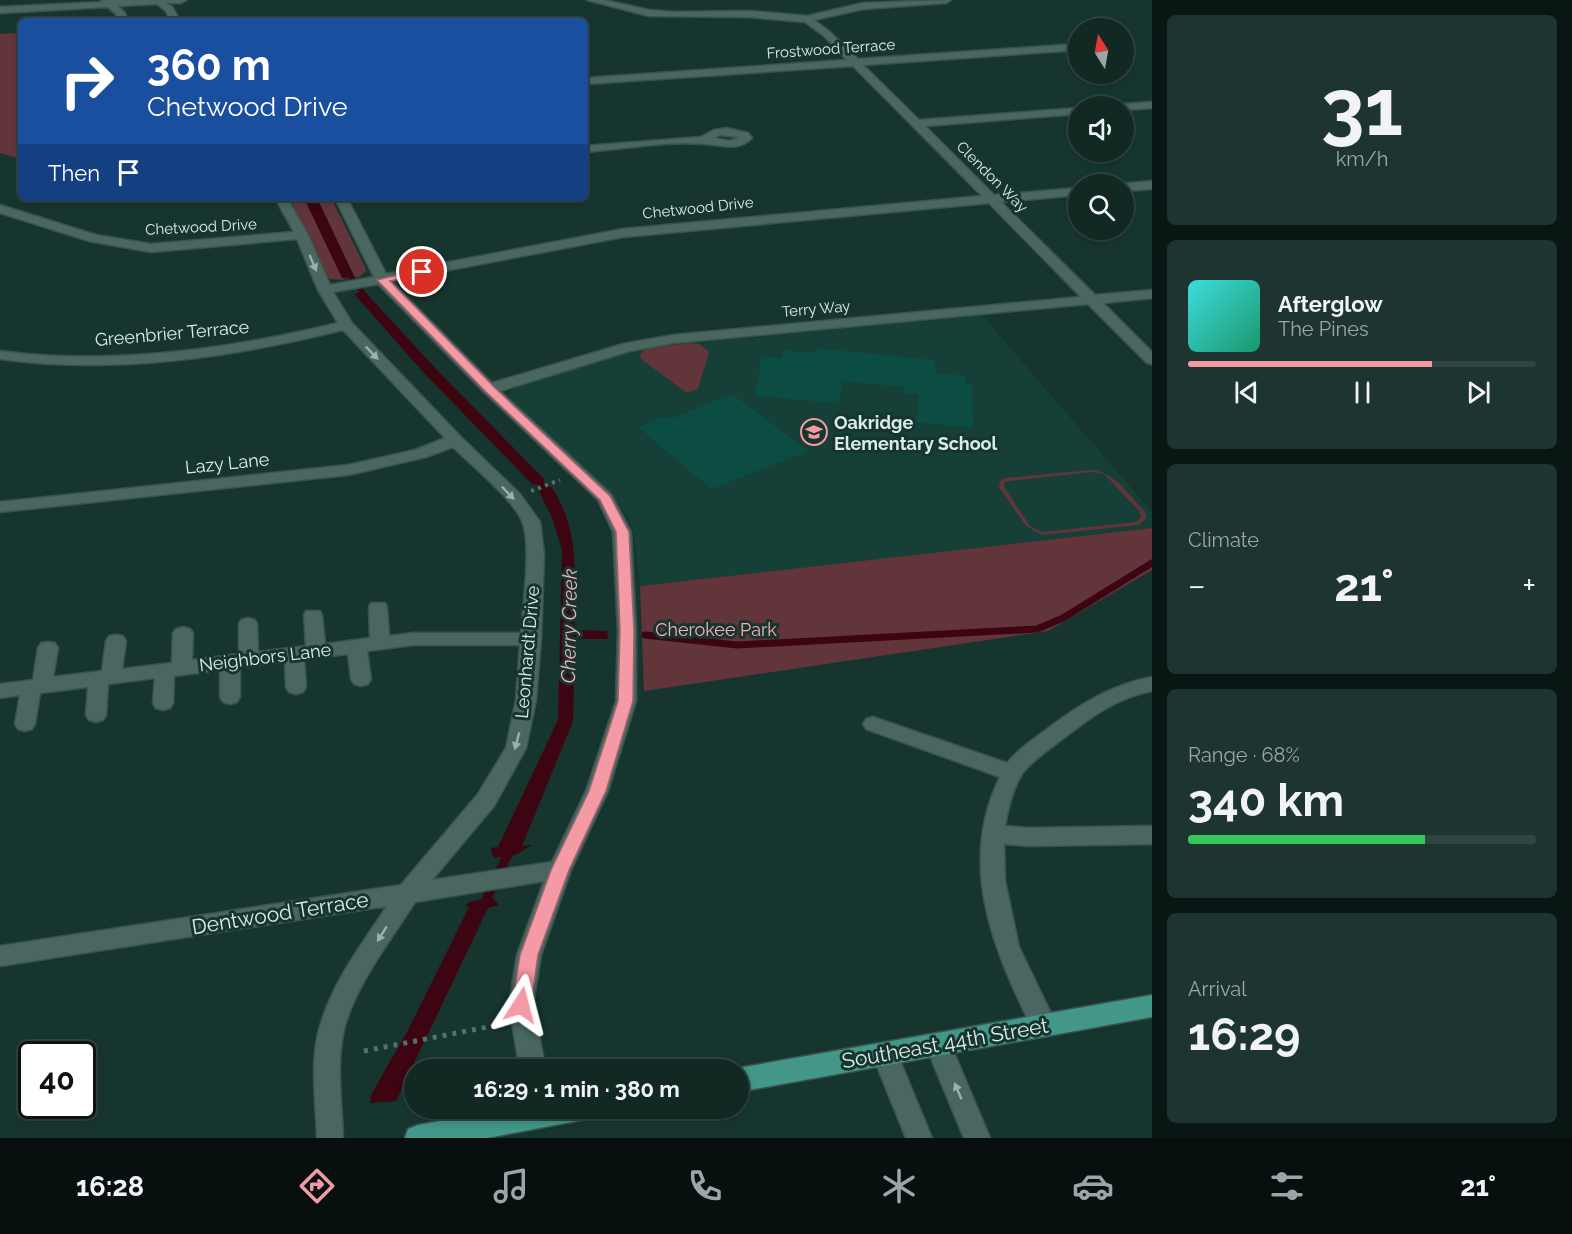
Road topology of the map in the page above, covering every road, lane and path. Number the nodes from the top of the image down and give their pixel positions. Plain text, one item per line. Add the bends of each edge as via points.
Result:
1 (181, 0) edge
2 (592, 0) edge
3 (946, 0) edge
4 (158, 1) edge
5 (108, 2) edge
6 (0, 10) edge
7 (122, 18) edge
8 (174, 18) edge
9 (807, 20) junction
10 (1068, 48) edge
11 (853, 62) junction
12 (588, 81) edge
13 (1152, 105) edge
14 (1134, 107) edge
15 (1068, 112) edge
16 (916, 123) junction
17 (703, 140) dead end
18 (588, 149) edge
19 (1152, 185) edge
20 (1134, 186) edge
21 (1068, 192) edge
22 (992, 198) junction
23 (283, 201) edge
24 (342, 201) edge
25 (0, 208) edge
26 (302, 236) junction
27 (382, 280) junction
28 (334, 289) junction
29 (1152, 294) edge
30 (1092, 300) junction
31 (346, 326) junction
32 (0, 355) edge
33 (1152, 360) edge
34 (489, 389) junction
35 (454, 440) junction
36 (579, 473) junction
37 (514, 498) junction
38 (0, 507) edge
39 (378, 607) dead end
40 (313, 615) dead end
41 (248, 624) dead end
42 (183, 633) dead end
43 (531, 639) junction
44 (116, 641) dead end
45 (380, 642) junction
46 (357, 645) junction
47 (48, 648) dead end
48 (316, 650) junction
49 (294, 653) junction
50 (240, 660) junction
51 (173, 669) junction
52 (105, 678) junction
53 (361, 679) dead end
54 (1152, 684) edge
55 (37, 686) junction
56 (296, 687) dead end
57 (0, 691) edge
58 (230, 697) dead end
59 (163, 703) dead end
60 (96, 715) dead end
61 (25, 724) dead end
62 (873, 724) dead end
63 (1012, 773) junction
64 (993, 834) junction
65 (1152, 835) edge
66 (560, 870) junction
67 (408, 893) junction
68 (0, 956) edge
69 (1152, 1006) edge
70 (1044, 1026) junction
71 (479, 1029) dead end
72 (938, 1044) junction
73 (364, 1051) dead end
74 (885, 1054) junction
75 (531, 1059) edge
76 (749, 1078) edge
77 (509, 1119) edge
78 (330, 1138) edge
79 (418, 1138) edge
80 (919, 1138) edge
81 (977, 1138) edge

1 - 4 street
2 - 9 street via 649,13 749,14
3 - 9 street via 863,6
4 - 5 street
4 - 8 street
5 - 6 street
5 - 7 street
9 - 11 street, Clendon Way via 827,34
10 - 11 street, Frostwood Terrace
11 - 12 street, Frostwood Terrace
11 - 16 street, Clendon Way
13 - 14 street
15 - 16 street
16 - 22 street, Clendon Way
17 - 18 street
19 - 20 street
21 - 22 street, Chetwood Drive
22 - 27 street, Chetwood Drive via 642,230
22 - 30 street, Clendon Way
23 - 26 street, Leonhardt Drive
24 - 27 street
25 - 26 street, Chetwood Drive via 94,238 151,248
26 -> 28 street, Leonhardt Drive
27 - 28 street, Chetwood Drive
27 - 34 street
28 - 31 street, Leonhardt Drive
29 - 30 street, Terry Way
30 - 33 street, Clendon Way
30 - 34 street, Terry Way via 673,339 628,347
31 - 32 street, Greenbrier Terrace via 268,344 174,355 70,362
31 -> 35 street, Leonhardt Drive
34 - 36 street
35 -> 37 street, Leonhardt Drive
35 - 38 street, Lazy Lane via 420,454 348,470
36 - 37 path
36 - 66 street via 605,498 622,532 626,701 597,791
37 - 43 street, Leonhardt Drive via 531,522 534,544
39 - 45 street
40 - 48 street
41 - 50 street
42 - 51 street
43 - 45 street, Neighbors Lane
43 -> 67 street, Leonhardt Drive via 526,700 516,748 486,801
44 - 52 street
45 - 46 street, Neighbors Lane
46 - 48 street, Neighbors Lane
46 - 53 street
47 - 55 street
48 - 49 street, Neighbors Lane
49 - 50 street, Neighbors Lane
49 - 56 street
50 - 51 street, Neighbors Lane
50 - 58 street
51 - 52 street, Neighbors Lane
51 - 59 street
52 - 55 street, Neighbors Lane
52 - 60 street
54 - 63 street via 1131,687 1072,719 1023,759
55 - 57 street, Neighbors Lane
55 - 61 street
62 - 63 street
63 - 64 street via 1000,800
64 - 65 street
64 - 70 street via 998,906 1007,946
66 - 67 street, Dentwood Terrace
66 - 75 street via 529,955 521,1005
67 - 68 street, Dentwood Terrace
67 -> 78 street, Leonhardt Drive via 355,976 333,1023 328,1057
69 - 70 main road, Southeast 44th Street
70 - 72 main road, Southeast 44th Street
71 - 73 path
72 - 74 main road, Southeast 44th Street
81 -> 72 street
74 - 76 main road, Southeast 44th Street
74 - 80 street
77 - 79 main road

